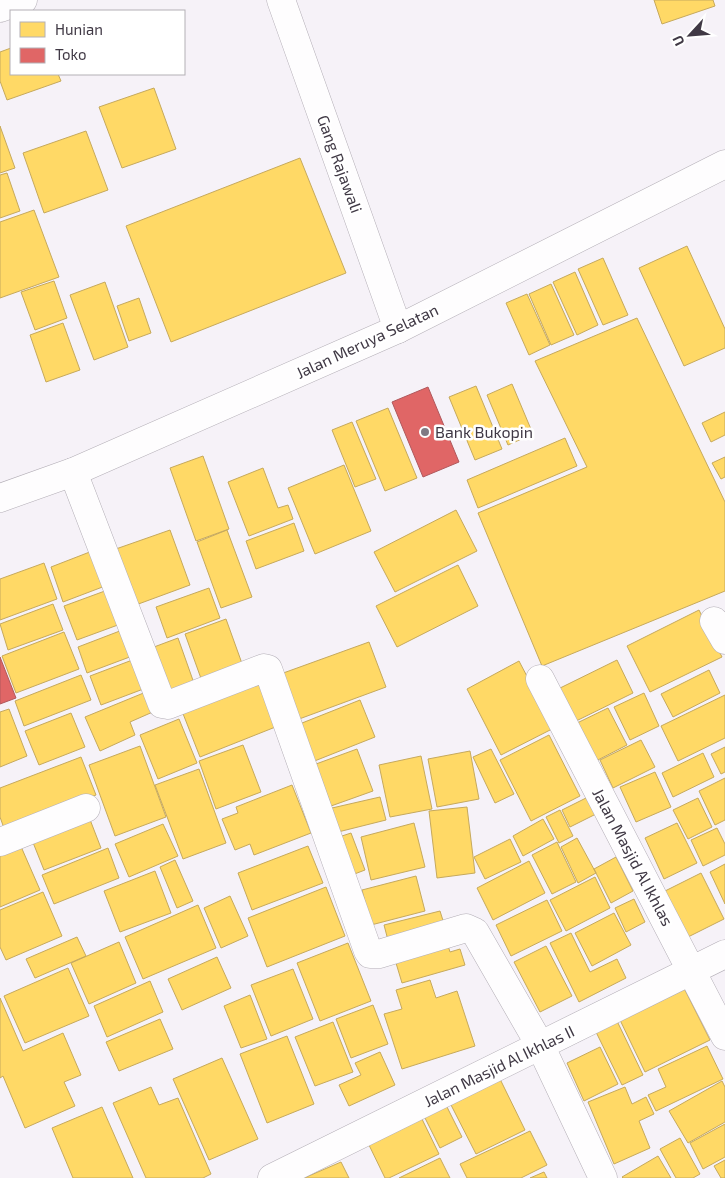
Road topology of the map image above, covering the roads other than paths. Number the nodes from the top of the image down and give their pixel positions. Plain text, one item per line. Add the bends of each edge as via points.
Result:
1 (23, 0) edge
2 (281, 0) edge
3 (0, 8) edge
4 (725, 164) edge
5 (398, 329) junction
6 (73, 472) junction
7 (0, 498) edge
8 (540, 679) dead end
9 (86, 808) dead end
10 (0, 842) edge
11 (725, 954) edge
12 (692, 970) junction
13 (725, 1036) edge
14 (540, 1045) junction
15 (272, 1178) edge
16 (603, 1178) edge

1 - 3 street
2 - 5 street, Gang Rajawali
4 - 5 street, Jalan Meruya Selatan
5 - 6 street, Jalan Meruya Selatan
6 - 7 street, Jalan Meruya Selatan
6 - 14 street via 162,704 168,705 268,669 370,954 472,929 478,934
8 - 12 street, Jalan Masjid Al Ikhlas
9 - 10 street
11 - 12 street, Jalan Masjid Al Ikhlas II
12 - 13 street, Jalan Masjid Al Ikhlas
12 - 14 street, Jalan Masjid Al Ikhlas II
14 - 15 street, Jalan Masjid Al Ikhlas II
14 - 16 street

